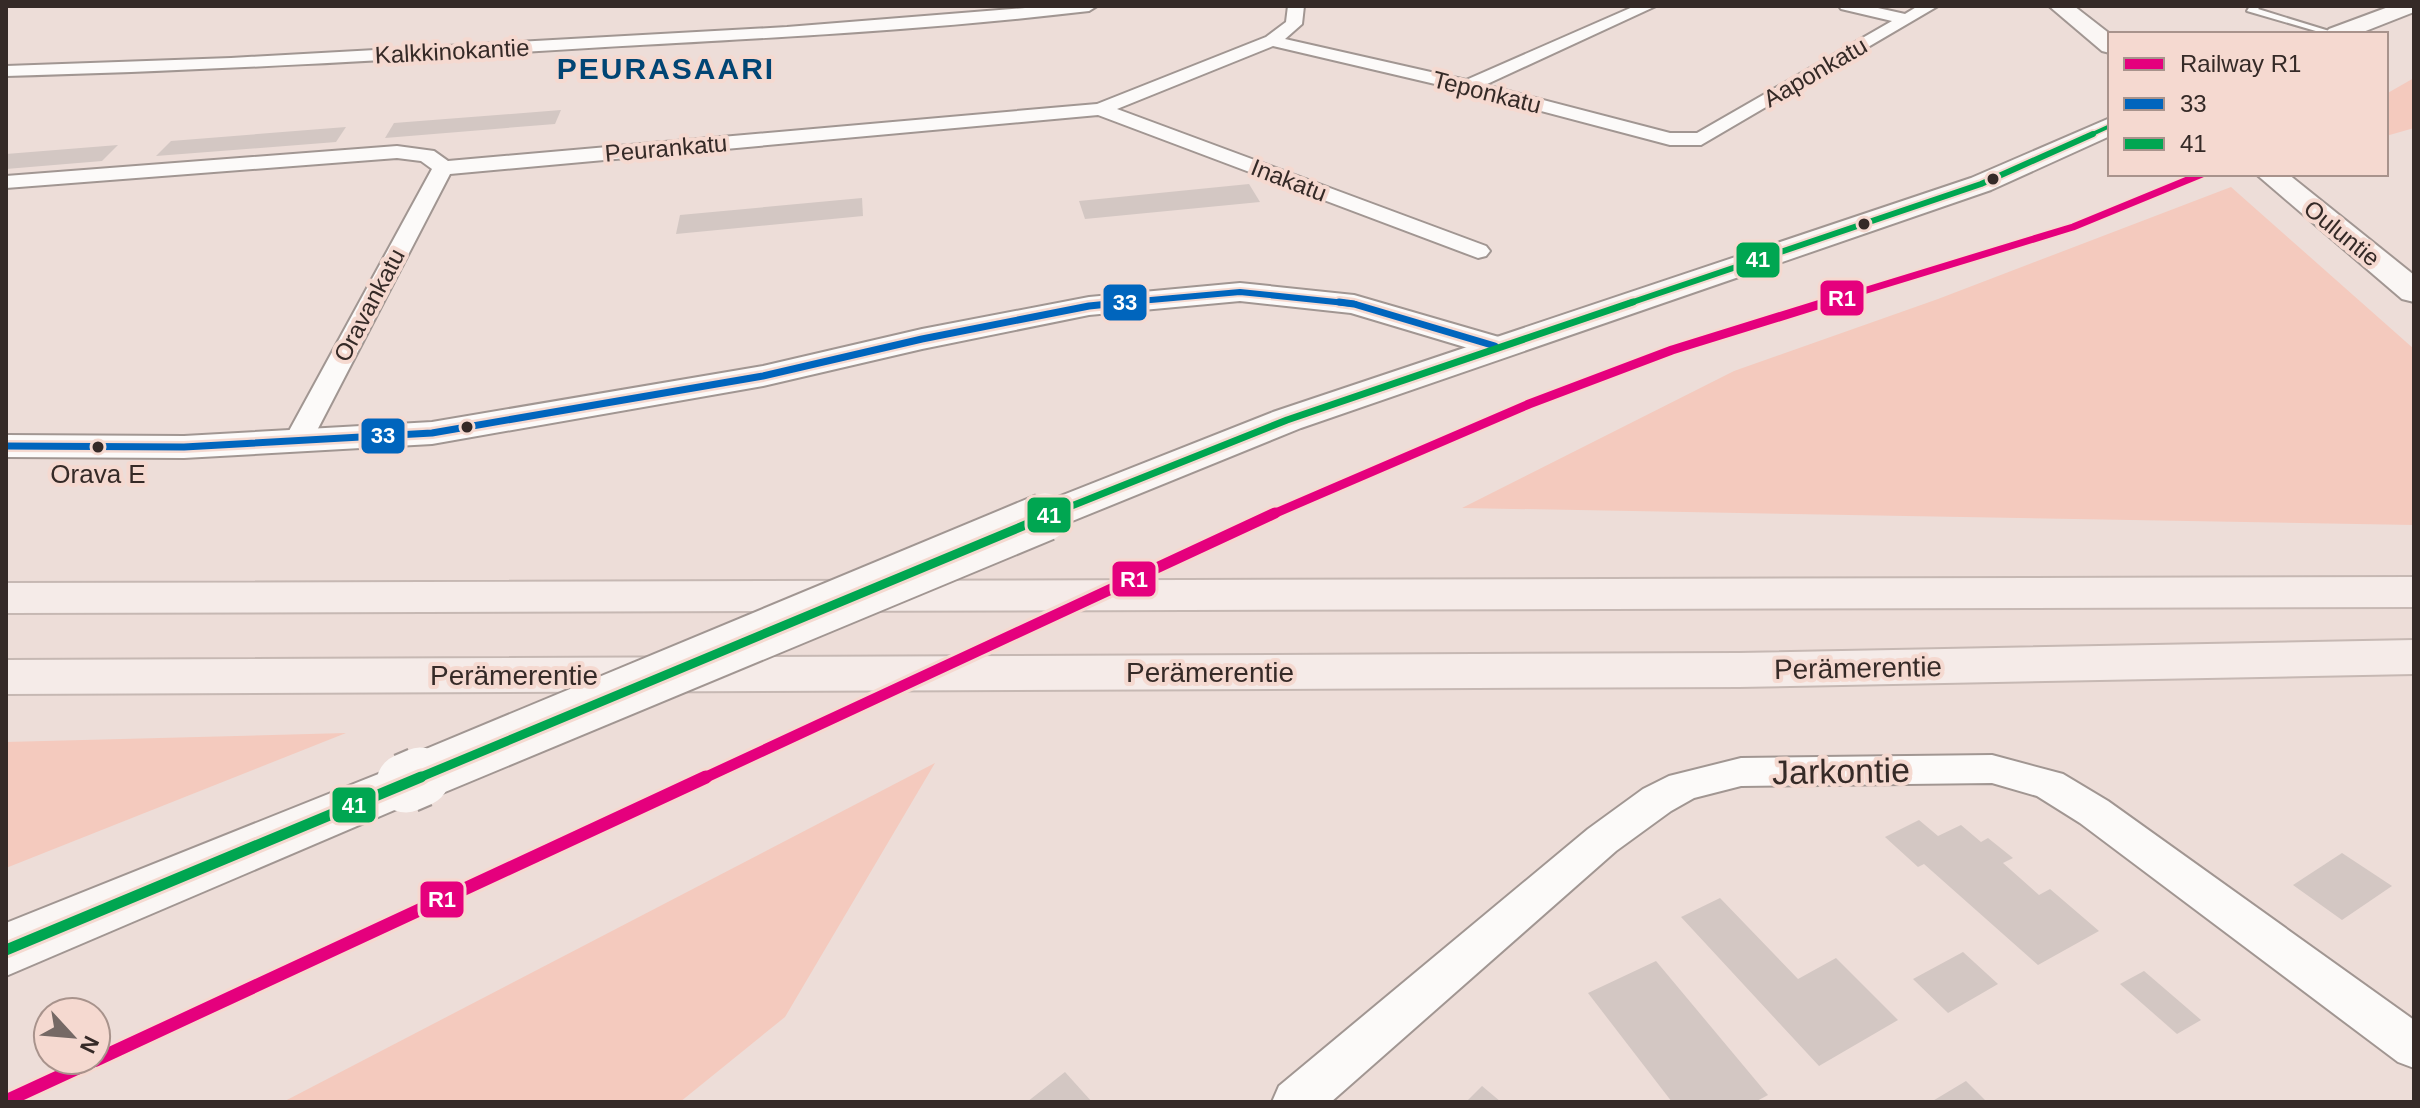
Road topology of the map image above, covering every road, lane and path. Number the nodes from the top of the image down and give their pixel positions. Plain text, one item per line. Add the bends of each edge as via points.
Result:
1 (1089, 6) edge
2 (1296, 6) edge
3 (1648, 6) edge
4 (1847, 6) edge
5 (1930, 6) edge
6 (2060, 6) edge
7 (2257, 6) edge
8 (2407, 6) edge
9 (1905, 19) junction
10 (2329, 32) edge
11 (2341, 32) edge
12 (1272, 41) junction
13 (2108, 44) edge
14 (6, 71) edge
15 (1468, 86) junction
16 (1100, 109) junction
17 (2108, 127) edge
18 (1701, 139) joint
19 (443, 168) junction
20 (2275, 178) edge
21 (6, 182) edge
22 (1478, 251) dead end
23 (2414, 292) edge
24 (1498, 347) junction
25 (297, 442) junction
26 (6, 446) edge
27 (2414, 592) edge
28 (6, 598) edge
29 (2414, 657) edge
30 (6, 677) edge
31 (6, 950) edge
32 (2414, 1047) edge
33 (1296, 1102) edge

1 - 14 street, Kalkkinokantie via 840,28
2 - 12 street, Peurankatu via 1294,24
3 - 15 street
4 - 9 street
5 - 9 street, Aaponkatu
6 - 13 main road
7 - 10 lane via 2250,9
8 - 11 main road
9 - 18 street, Aaponkatu
12 - 15 street, Teponkatu
12 - 16 street, Peurankatu
15 - 18 street, Teponkatu via 1670,139
16 - 19 street, Peurankatu
16 - 22 street, Inakatu
17 - 24 main road via 1981,184
19 - 21 street, Peurankatu via 427,155 397,152
19 - 25 street, Oravankatu
20 - 23 main road, Ouluntie
24 - 25 street via 1354,304 1240,292 1089,306 763,376 448,431
24 - 31 main road, bridge via 1287,420 1045,517
25 - 26 street
27 - 28 highway
29 - 30 highway, Perämerentie via 1739,670
32 - 33 street, Jarkontie via 2049,784 1992,769 1741,772 1683,786 1602,840

